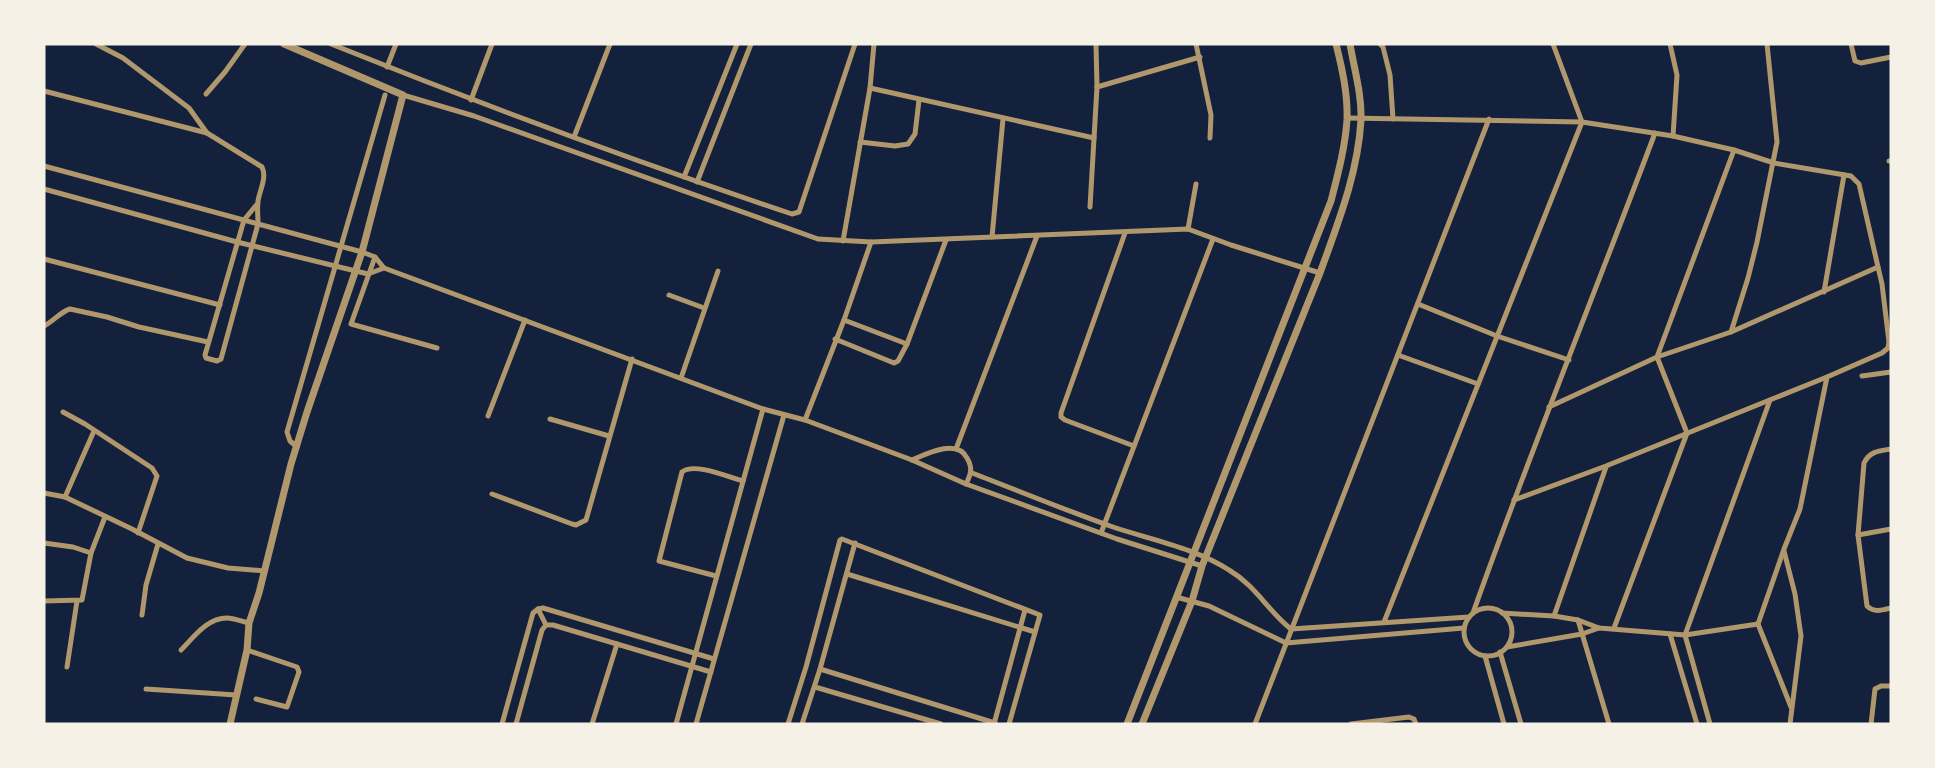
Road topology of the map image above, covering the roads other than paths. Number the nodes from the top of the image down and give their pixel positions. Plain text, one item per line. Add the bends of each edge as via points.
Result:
1 (96, 44) edge
2 (245, 44) edge
3 (284, 44) edge
4 (331, 44) edge
5 (396, 44) edge
6 (492, 44) edge
7 (610, 44) edge
8 (737, 44) edge
9 (751, 44) edge
10 (855, 44) edge
11 (874, 44) edge
12 (1096, 44) edge
13 (1196, 44) edge
14 (1336, 44) edge
15 (1351, 44) edge
16 (1380, 44) edge
17 (1553, 44) edge
18 (1670, 44) edge
19 (1767, 44) edge
20 (1851, 44) edge
21 (1200, 57) junction
22 (1891, 57) edge
23 (387, 67) junction
24 (1097, 87) junction
25 (870, 88) junction
26 (44, 91) edge
27 (205, 94) dead end
28 (385, 95) dead end
29 (403, 95) junction
30 (471, 100) junction
31 (919, 100) junction
32 (1347, 118) junction
33 (1361, 118) junction
34 (1393, 118) junction
35 (1003, 119) junction
36 (1489, 120) junction
37 (1582, 122) junction
38 (207, 133) junction
39 (1655, 133) junction
40 (1673, 136) junction
41 (575, 137) junction
42 (1094, 138) junction
43 (1210, 138) dead end
44 (860, 142) junction
45 (1734, 150) junction
46 (1774, 163) junction
47 (44, 166) edge
48 (1844, 175) junction
49 (684, 177) junction
50 (697, 182) junction
51 (1196, 184) dead end
52 (44, 189) edge
53 (258, 203) junction
54 (1090, 207) dead end
55 (244, 220) junction
56 (258, 224) junction
57 (1188, 229) junction
58 (1125, 233) junction
59 (1037, 236) junction
60 (992, 237) junction
61 (1213, 239) junction
62 (946, 240) junction
63 (840, 241) junction
64 (237, 242) junction
65 (871, 242) junction
66 (253, 246) junction
67 (341, 248) junction
68 (362, 252) junction
69 (375, 257) junction
70 (44, 259) edge
71 (337, 265) junction
72 (1878, 267) junction
73 (384, 268) junction
74 (1306, 268) junction
75 (356, 270) junction
76 (718, 271) dead end
77 (1320, 273) junction
78 (368, 274) junction
79 (1824, 292) junction
80 (669, 295) dead end
81 (1418, 304) junction
82 (220, 305) junction
83 (704, 308) junction
84 (525, 320) junction
85 (844, 320) junction
86 (44, 326) edge
87 (1731, 331) junction
88 (1497, 336) junction
89 (835, 339) junction
90 (208, 342) junction
91 (907, 344) junction
92 (437, 348) dead end
93 (1398, 355) junction
94 (1657, 357) junction
95 (632, 359) junction
96 (1569, 360) junction
97 (1891, 372) edge
98 (1862, 376) dead end
99 (1827, 377) junction
100 (681, 378) junction
101 (1478, 384) junction
102 (1770, 399) junction
103 (1549, 407) junction
104 (762, 409) junction
105 (63, 412) dead end
106 (784, 415) junction
107 (488, 416) dead end
108 (550, 419) dead end
109 (805, 420) junction
110 (94, 431) junction
111 (1687, 433) junction
112 (609, 436) junction
113 (1134, 446) junction
114 (297, 447) junction
115 (956, 449) junction
116 (1891, 449) edge
117 (912, 460) junction
118 (1606, 466) junction
119 (971, 473) junction
120 (743, 481) junction
121 (966, 484) junction
122 (44, 493) edge
123 (492, 494) dead end
124 (65, 497) junction
125 (1514, 500) junction
126 (105, 517) junction
127 (1104, 524) junction
128 (1891, 529) edge
129 (138, 533) junction
130 (1101, 533) junction
131 (1858, 535) junction
132 (44, 543) edge
133 (855, 543) junction
134 (158, 544) junction
135 (1784, 549) junction
136 (91, 553) junction
137 (1191, 557) junction
138 (1206, 557) junction
139 (1202, 566) junction
140 (265, 571) junction
141 (847, 573) junction
142 (716, 576) junction
143 (1176, 597) junction
144 (44, 601) edge
145 (77, 601) junction
146 (1192, 601) junction
147 (1891, 608) edge
148 (538, 609) junction
149 (1025, 610) junction
150 (1502, 612) junction
151 (142, 615) dead end
152 (1471, 615) junction
153 (1554, 616) junction
154 (1578, 620) junction
155 (1384, 622) junction
156 (249, 624) junction
157 (1758, 624) junction
158 (547, 625) junction
159 (1021, 626) junction
160 (1464, 628) junction
161 (1599, 628) junction
162 (1614, 628) junction
163 (1291, 629) junction
164 (1035, 632) junction
165 (1582, 634) junction
166 (1670, 634) junction
167 (1685, 635) junction
168 (1286, 643) junction
169 (617, 645) junction
170 (1507, 647) junction
171 (181, 650) dead end
172 (247, 650) junction
173 (1500, 652) junction
174 (695, 653) junction
175 (1485, 656) junction
176 (714, 659) junction
177 (691, 666) junction
178 (67, 667) dead end
179 (820, 669) junction
180 (711, 672) junction
181 (1891, 686) edge
182 (815, 687) junction
183 (146, 689) dead end
184 (236, 695) junction
185 (256, 699) dead end
186 (1791, 707) junction
187 (230, 724) edge
188 (502, 724) edge
189 (516, 724) edge
190 (592, 724) edge
191 (676, 724) edge
192 (696, 724) edge
193 (788, 724) edge
194 (803, 724) edge
195 (941, 724) edge
196 (995, 724) edge
197 (1009, 724) edge
198 (1127, 724) edge
199 (1142, 724) edge
200 (1255, 724) edge
201 (1351, 724) edge
202 (1416, 724) edge
203 (1504, 724) edge
204 (1521, 724) edge
205 (1609, 724) edge
206 (1697, 724) edge
207 (1710, 724) edge
208 (1790, 724) edge
209 (1871, 724) edge

1 - 38 street via 123,58 190,108
2 - 27 street
3 - 29 street
4 - 23 street
5 - 23 street
6 - 30 street
7 - 41 street
8 - 49 street
9 - 50 street
10 - 50 street via 799,212 792,214
11 - 25 street
12 - 24 street
13 - 21 street
14 - 32 street
15 - 33 street
16 - 34 street via 1390,75
17 - 37 street
18 - 40 street via 1677,75
19 - 46 street via 1777,142
20 - 22 street via 1855,61 1861,63
21 - 24 street
21 - 43 street via 1211,115
23 - 30 street
24 - 42 street
25 - 31 street
25 - 44 street
26 - 38 street
28 - 67 street
29 - 63 street via 818,239
29 - 68 street
30 - 41 street
31 - 35 street
31 - 44 street via 915,134 908,144
32 - 33 street
32 - 74 street via 1331,201
33 - 34 street
33 - 77 street via 1355,166
34 - 36 street
35 - 42 street
35 - 60 street
36 - 37 street
36 - 81 street
37 - 39 street
37 - 88 street
38 - 53 street via 262,167
39 - 40 street
39 - 96 street
40 - 45 street
41 - 49 street
42 - 54 street
44 - 63 street
45 - 46 street
45 - 94 street
46 - 48 street
46 - 87 street
47 - 55 street
48 - 72 street via 1859,184
48 - 79 street
49 - 50 street
51 - 57 street
52 - 64 street
53 - 55 street
53 - 56 street
55 - 56 street
55 - 64 street
56 - 66 street
56 - 67 street
57 - 58 street
57 - 61 street
58 - 59 street
58 - 113 street via 1061,417
59 - 60 street
59 - 115 street
60 - 62 street
61 - 74 street
61 - 113 street
62 - 65 street
62 - 91 street
63 - 65 street
64 - 66 street
64 - 82 street
65 - 85 street
66 - 71 street
66 - 90 street via 219,360 206,358
67 - 68 street
67 - 71 street
68 - 69 street
68 - 75 street
69 - 73 street
69 - 78 street
70 - 82 street
71 - 75 street
71 - 114 street via 288,432
72 - 79 street
72 - 99 street via 1888,348
73 - 78 street
73 - 84 street
74 - 77 street
74 - 137 street
75 - 78 street
75 - 114 street
76 - 83 street
77 - 138 street
78 - 92 street via 351,325
79 - 87 street
80 - 83 street
81 - 88 street
81 - 93 street
82 - 90 street
83 - 100 street
84 - 95 street
84 - 107 street
85 - 89 street
85 - 91 street
86 - 90 street via 70,309
87 - 94 street
88 - 96 street
88 - 101 street
89 - 91 street via 894,363
89 - 109 street
93 - 101 street
93 - 163 street
94 - 103 street
94 - 111 street
95 - 100 street
95 - 112 street
96 - 103 street
97 - 98 street
99 - 102 street
99 - 135 street via 1800,509
100 - 104 street
101 - 155 street
102 - 111 street
102 - 167 street
103 - 125 street
104 - 106 street
104 - 120 street
105 - 110 street
106 - 109 street
106 - 176 street
108 - 112 street
109 - 117 street
110 - 124 street
110 - 129 street via 155,472
111 - 118 street
111 - 162 street
112 - 123 street via 582,523 572,524
113 - 127 street
114 - 140 street
115 - 117 street
115 - 119 street via 965,453
116 - 131 street via 1875,452 1864,463
117 - 121 street
118 - 125 street
118 - 153 street
119 - 121 street
119 - 127 street
120 - 142 street
120 - 142 street via 690,467 682,472 659,561
121 - 130 street
122 - 124 street
124 - 126 street
125 - 152 street
126 - 129 street
126 - 136 street
127 - 130 street
127 - 137 street
128 - 131 street
129 - 134 street
130 - 137 street
131 - 147 street via 1867,606
132 - 136 street
133 - 141 street
133 - 149 street
133 - 193 street via 840,540
134 - 140 street via 187,558
134 - 151 street
135 - 157 street
135 - 186 street via 1801,636
136 - 145 street via 82,600
137 - 138 street
137 - 139 street
137 - 143 street
138 - 139 street
138 - 163 street via 1243,579
139 - 146 street
140 - 156 street
141 - 159 street
141 - 179 street
142 - 174 street
143 - 146 street
143 - 198 street
144 - 145 street
145 - 178 street
146 - 168 street
146 - 199 street
148 - 158 street
148 - 174 street
148 - 188 street via 533,613
149 - 159 street
149 - 164 street via 1041,616
150 - 152 street via 1488,608
150 - 153 street
150 - 170 street via 1511,625
152 - 155 street
152 - 160 street
153 - 154 street
154 - 161 street
154 - 165 street
155 - 163 street
156 - 171 street via 227,618 216,621 199,630
156 - 172 street
157 - 167 street
157 - 186 street
158 - 169 street
158 - 189 street
159 - 164 street
159 - 196 street
160 - 168 street
160 - 175 street via 1471,649
161 - 162 street
161 - 165 street
162 - 166 street
163 - 168 street
164 - 197 street
165 - 170 street
165 - 205 street
166 - 167 street
166 - 206 street
167 - 207 street
168 - 200 street
169 - 177 street
169 - 190 street
170 - 173 street
172 - 184 street
172 - 185 street via 297,667 299,672 288,708
173 - 175 street
173 - 204 street
174 - 176 street
174 - 177 street
175 - 203 street
176 - 180 street
177 - 180 street
177 - 191 street
179 - 182 street
179 - 196 street
180 - 192 street
181 - 209 street via 1875,690
182 - 194 street
182 - 195 street
183 - 184 street
184 - 187 street
186 - 208 street
201 - 202 street via 1409,717

